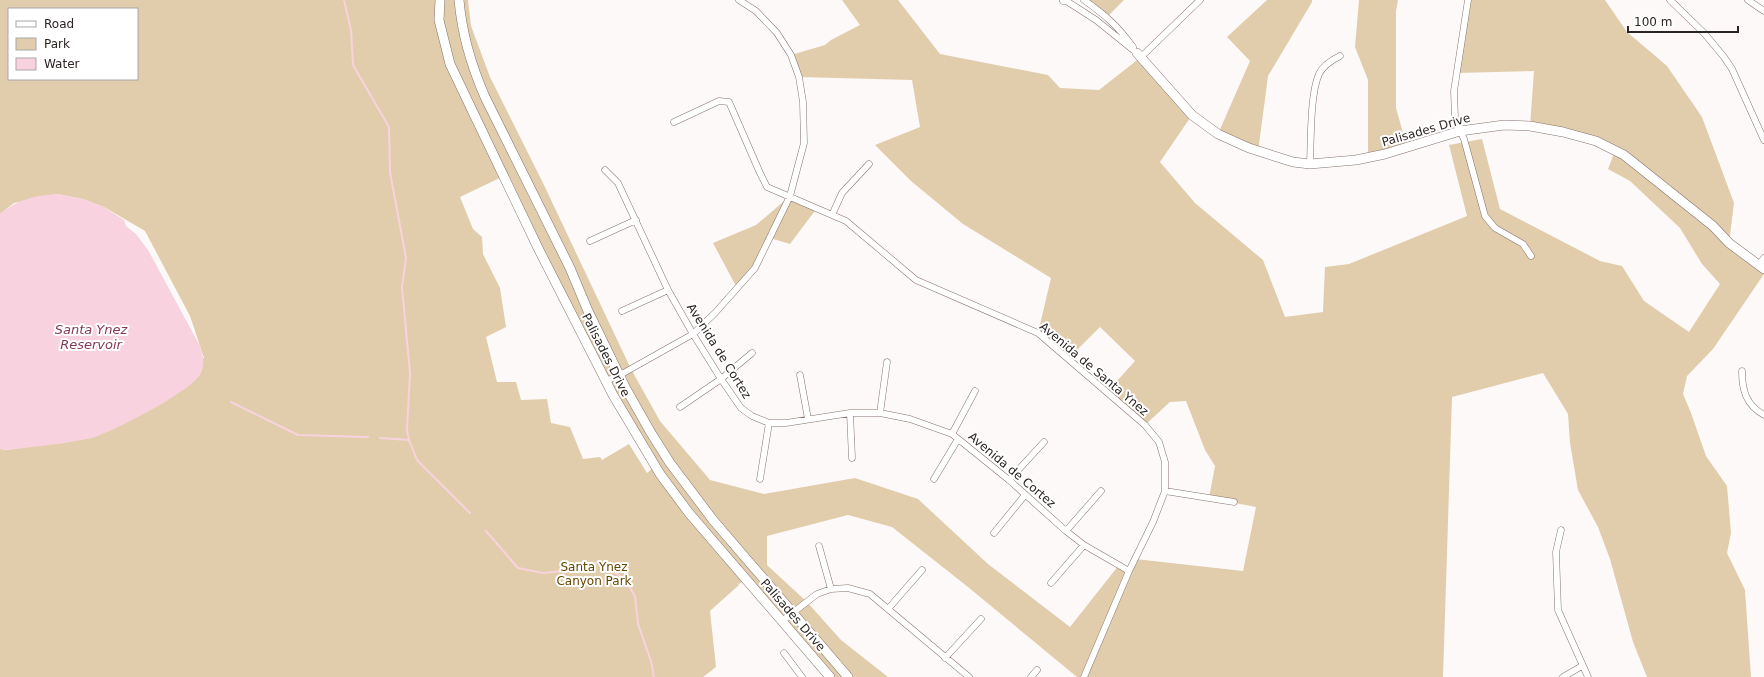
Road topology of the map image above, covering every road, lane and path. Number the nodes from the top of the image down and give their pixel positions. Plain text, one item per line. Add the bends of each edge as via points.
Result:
1 (440, 0) edge
2 (459, 0) edge
3 (739, 0) edge
4 (1065, 0) edge
5 (1084, 0) edge
6 (1200, 0) edge
7 (1468, 0) edge
8 (1670, 0) edge
9 (1748, 0) edge
10 (1764, 11) edge
11 (1139, 55) junction
12 (1340, 56) dead end
13 (674, 122) dead end
14 (1460, 131) junction
15 (1764, 140) edge
16 (869, 164) dead end
17 (1310, 164) junction
18 (605, 170) dead end
19 (790, 196) junction
20 (832, 215) junction
21 (636, 220) junction
22 (590, 241) dead end
23 (1531, 256) dead end
24 (1762, 264) edge
25 (668, 290) junction
26 (622, 311) dead end
27 (693, 334) junction
28 (752, 353) dead end
29 (887, 362) dead end
30 (1742, 371) dead end
31 (620, 375) junction
32 (800, 376) dead end
33 (721, 379) junction
34 (606, 381) junction
35 (975, 391) dead end
36 (680, 407) dead end
37 (850, 413) junction
38 (880, 413) junction
39 (1764, 415) edge
40 (808, 419) junction
41 (769, 423) junction
42 (952, 434) junction
43 (958, 439) junction
44 (1044, 442) dead end
45 (852, 458) dead end
46 (670, 463) junction
47 (658, 471) junction
48 (760, 479) dead end
49 (934, 480) dead end
50 (1009, 480) junction
51 (1101, 491) dead end
52 (1165, 491) junction
53 (1025, 495) junction
54 (1234, 502) dead end
55 (1561, 530) dead end
56 (1066, 531) junction
57 (994, 533) dead end
58 (819, 546) dead end
59 (1084, 546) junction
60 (922, 570) dead end
61 (1129, 571) junction
62 (1051, 583) dead end
63 (831, 589) junction
64 (888, 609) junction
65 (793, 612) junction
66 (980, 619) dead end
67 (782, 621) junction
68 (784, 653) dead end
69 (945, 658) junction
70 (1582, 666) junction
71 (1037, 670) dead end
72 (846, 676) edge
73 (802, 677) edge
74 (830, 677) edge
75 (969, 677) edge
76 (1031, 677) edge
77 (1084, 677) edge
78 (1563, 677) edge
79 (1588, 677) edge

1 - 34 street, Palisades Drive via 439,20 450,64 538,248
2 - 31 street, Palisades Drive via 465,44 482,91
3 - 19 street via 756,11 777,33 791,55 799,76 803,102 804,143
4 - 11 street, Palisades Drive via 1096,20
5 - 11 street, Palisades Drive via 1120,29
6 - 11 street
7 - 14 street via 1454,91 1455,119
8 - 15 street via 1724,56
9 - 10 street
11 - 17 street, Palisades Drive via 1192,116 1218,134 1270,156
12 - 17 street via 1323,66 1318,74 1314,90
13 - 19 street, Avenida de Santa Ynez via 719,102 729,102 767,187
14 - 17 street, Palisades Drive via 1385,154 1336,163
14 - 23 street via 1485,216 1495,228 1523,244
14 - 24 street, Palisades Drive via 1504,125 1530,126 1596,141 1624,155 1713,226 1729,243
16 - 20 street via 842,193
18 - 21 street, Avenida de Cortez via 618,183
19 - 20 street, Avenida de Santa Ynez
19 - 27 street via 755,268
20 - 52 street, Avenida de Santa Ynez via 846,221 916,280 1038,333 1145,425 1159,442 1165,462
21 - 22 street
21 - 25 street, Avenida de Cortez
25 - 26 street
25 - 27 street, Avenida de Cortez
27 - 31 street
27 - 33 street, Avenida de Cortez
28 - 33 street
29 - 38 street
30 - 39 street via 1742,387 1747,398
31 - 34 street
31 - 46 street, Palisades Drive via 638,413
32 - 40 street
33 - 36 street
33 - 41 street, Avenida de Cortez via 741,408
34 - 47 street, Palisades Drive
35 - 42 street
37 - 38 street, Avenida de Cortez
37 - 40 street, Avenida de Cortez
37 - 45 street
38 - 42 street, Avenida de Cortez via 910,419
40 - 41 street, Avenida de Cortez
41 - 48 street
42 - 43 street, Avenida de Cortez
43 - 49 street
43 - 50 street, Avenida de Cortez
44 - 50 street
46 - 47 street
46 - 65 street, Palisades Drive via 713,520
47 - 67 street, Palisades Drive via 689,513
50 - 53 street, Avenida de Cortez
51 - 56 street
52 - 54 street
52 - 61 street, Avenida de Santa Ynez
53 - 56 street, Avenida de Cortez
53 - 57 street
55 - 70 street via 1556,552 1558,610
56 - 59 street, Avenida de Cortez
58 - 63 street
59 - 61 street, Avenida de Cortez
59 - 62 street
60 - 64 street
61 - 77 street, Avenida de Santa Ynez
63 - 64 street via 848,588 870,594
63 - 65 street via 817,594
64 - 69 street
65 - 67 street
65 - 72 street, Palisades Drive
66 - 69 street
67 - 74 street, Palisades Drive
68 - 73 street
69 - 75 street
70 - 78 street
70 - 79 street
71 - 76 street

